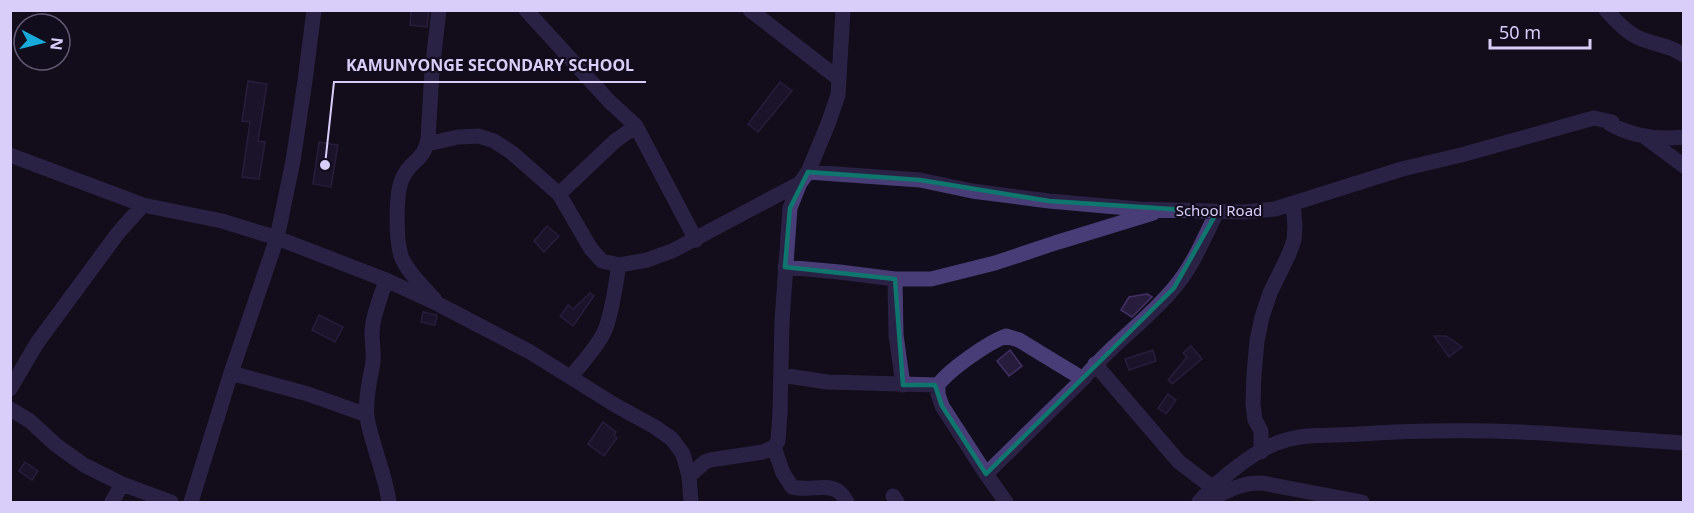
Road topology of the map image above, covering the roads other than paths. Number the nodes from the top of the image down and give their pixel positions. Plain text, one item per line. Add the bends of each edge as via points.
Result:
1 (314, 10) edge
2 (439, 10) edge
3 (526, 10) edge
4 (750, 10) edge
5 (843, 10) edge
6 (1606, 10) edge
7 (1683, 55) edge
8 (839, 79) junction
9 (636, 126) junction
10 (1643, 135) junction
11 (1683, 137) edge
12 (427, 144) junction
13 (10, 155) edge
14 (1683, 166) edge
15 (804, 178) junction
16 (559, 194) junction
17 (1293, 204) junction
18 (143, 205) junction
19 (1167, 209) junction
20 (1217, 212) junction
21 (277, 238) junction
22 (696, 240) junction
23 (619, 265) junction
24 (785, 267) junction
25 (895, 279) junction
26 (386, 280) junction
27 (438, 304) junction
28 (1095, 364) junction
29 (231, 373) junction
30 (781, 375) junction
31 (571, 376) junction
32 (1083, 379) junction
33 (903, 385) junction
34 (938, 386) junction
35 (10, 389) edge
36 (10, 409) edge
37 (367, 415) junction
38 (1683, 443) edge
39 (774, 447) junction
40 (1261, 452) junction
41 (986, 474) junction
42 (689, 476) junction
43 (122, 484) junction
44 (1212, 487) junction
45 (112, 502) edge
46 (171, 502) edge
47 (190, 502) edge
48 (389, 502) edge
49 (691, 502) edge
50 (847, 502) edge
51 (1006, 502) edge
52 (1199, 502) edge
53 (1206, 502) edge
54 (1362, 502) edge

1 - 21 street
2 - 12 street
3 - 9 street
4 - 8 street
5 - 8 street
6 - 7 street via 1635,37
8 - 15 street via 828,124
9 - 16 street
9 - 22 street
10 - 11 street, School Road
10 - 14 street
10 - 17 street, School Road via 1630,134 1612,122 1583,120 1402,169
12 - 16 street via 479,136 494,141
12 - 27 street via 420,159 402,178 397,213 402,256
13 - 18 street
15 - 19 street, School Road via 920,180 1049,201
15 - 22 street
15 - 24 street via 790,208
16 - 23 street via 591,249 602,261
17 - 20 street, School Road via 1275,209
17 - 40 street via 1294,240 1270,293 1257,341 1253,404 1261,431
18 - 21 street via 222,221
18 - 35 street via 37,343
19 - 20 street, School Road
19 - 25 street via 995,263 931,279
20 - 28 street via 1192,263 1174,288
21 - 26 street
21 - 29 street
22 - 23 street via 647,260
23 - 31 street via 604,332
24 - 25 street
24 - 30 street
25 - 33 street via 896,335
26 - 27 street
26 - 37 street via 372,332 374,356
27 - 31 street
28 - 32 street
28 - 44 street via 1179,462
29 - 37 street
29 - 47 street
30 - 33 street via 827,382
30 - 39 street via 780,432
31 - 42 street via 672,439 683,454
32 - 34 street via 1006,336 970,358
32 - 41 street
33 - 34 street
34 - 41 street via 942,406
36 - 43 street via 84,465
37 - 48 street
38 - 40 street via 1543,433 1398,432 1306,436 1281,441
39 - 42 street via 710,460
39 - 50 street via 792,487 833,488
40 - 44 street
41 - 51 street
42 - 49 street
43 - 45 street
43 - 46 street
44 - 52 street
53 - 54 street via 1250,482

